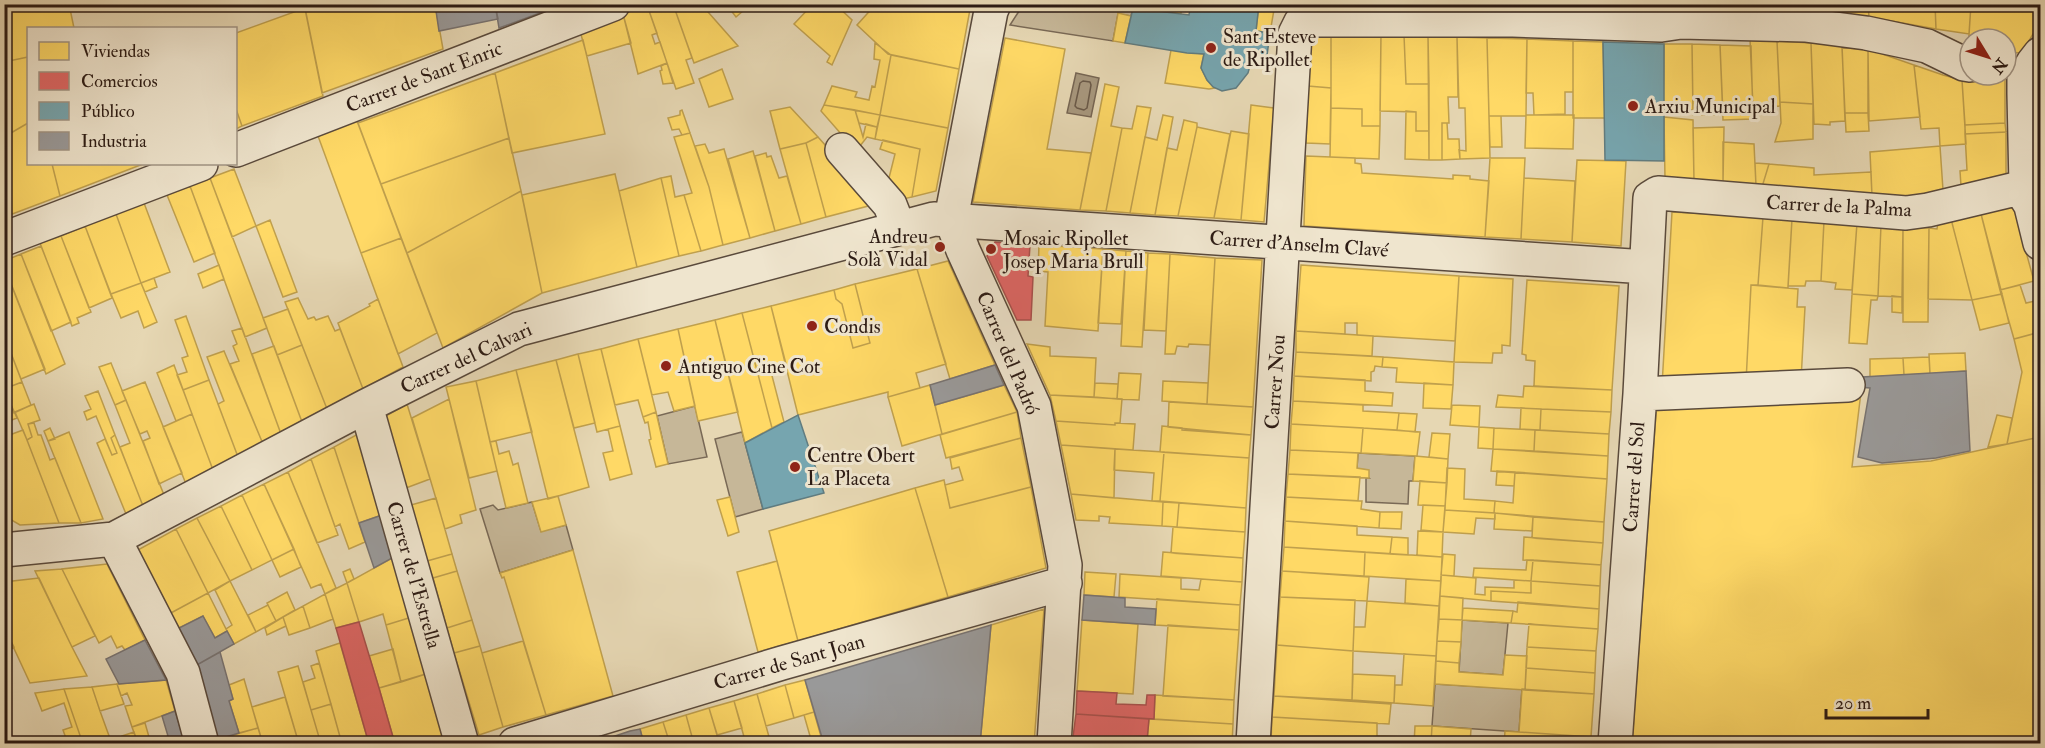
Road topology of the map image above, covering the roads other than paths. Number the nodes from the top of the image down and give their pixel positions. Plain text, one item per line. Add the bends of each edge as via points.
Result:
1 (613, 4) edge
2 (994, 4) edge
3 (1805, 15) edge
4 (1958, 61) edge
5 (2030, 62) edge
6 (237, 150) edge
7 (842, 150) dead end
8 (198, 165) edge
9 (2030, 204) junction
10 (1650, 210) joint
11 (951, 219) junction
12 (899, 228) junction
13 (4, 239) edge
14 (1283, 243) junction
15 (2040, 243) edge
16 (1646, 267) junction
17 (1848, 385) dead end
18 (1640, 394) junction
19 (366, 406) junction
20 (114, 539) junction
21 (4, 550) edge
22 (1065, 584) junction
23 (202, 744) edge
24 (462, 744) edge
25 (515, 744) edge
26 (1054, 744) edge
27 (1252, 744) edge
28 (1615, 744) edge

1 - 6 street, Carrer de Sant Enric
2 - 11 street
3 - 4 street via 1927,46
3 - 14 street, Carrer Nou via 1661,25 1301,22 1295,34
5 - 9 street via 2024,78 2025,171
7 - 12 street via 890,205
8 - 13 street
9 - 10 street, Carrer de la Palma via 2020,188 1906,213 1658,194 1650,198
9 - 15 street
10 - 16 street, Carrer del Sol
11 - 12 street, Carrer del Calvari
11 - 14 street, Carrer d'Anselm Clavé
11 - 22 street, Carrer del Padró via 1034,406 1065,564
12 - 19 street, Carrer del Calvari via 519,329
14 - 16 street, Carrer d'Anselm Clavé
14 - 27 street, Carrer Nou
16 - 18 street, Carrer del Sol
17 - 18 street
18 - 28 street, Carrer del Sol
19 - 20 street, Carrer del Calvari
19 - 24 street, Carrer de l'Estrella
20 - 21 street, Carrer del Calvari
20 - 23 street via 183,673
22 - 25 street, Carrer de Sant Joan via 782,663
22 - 26 street, Carrer del Padró

